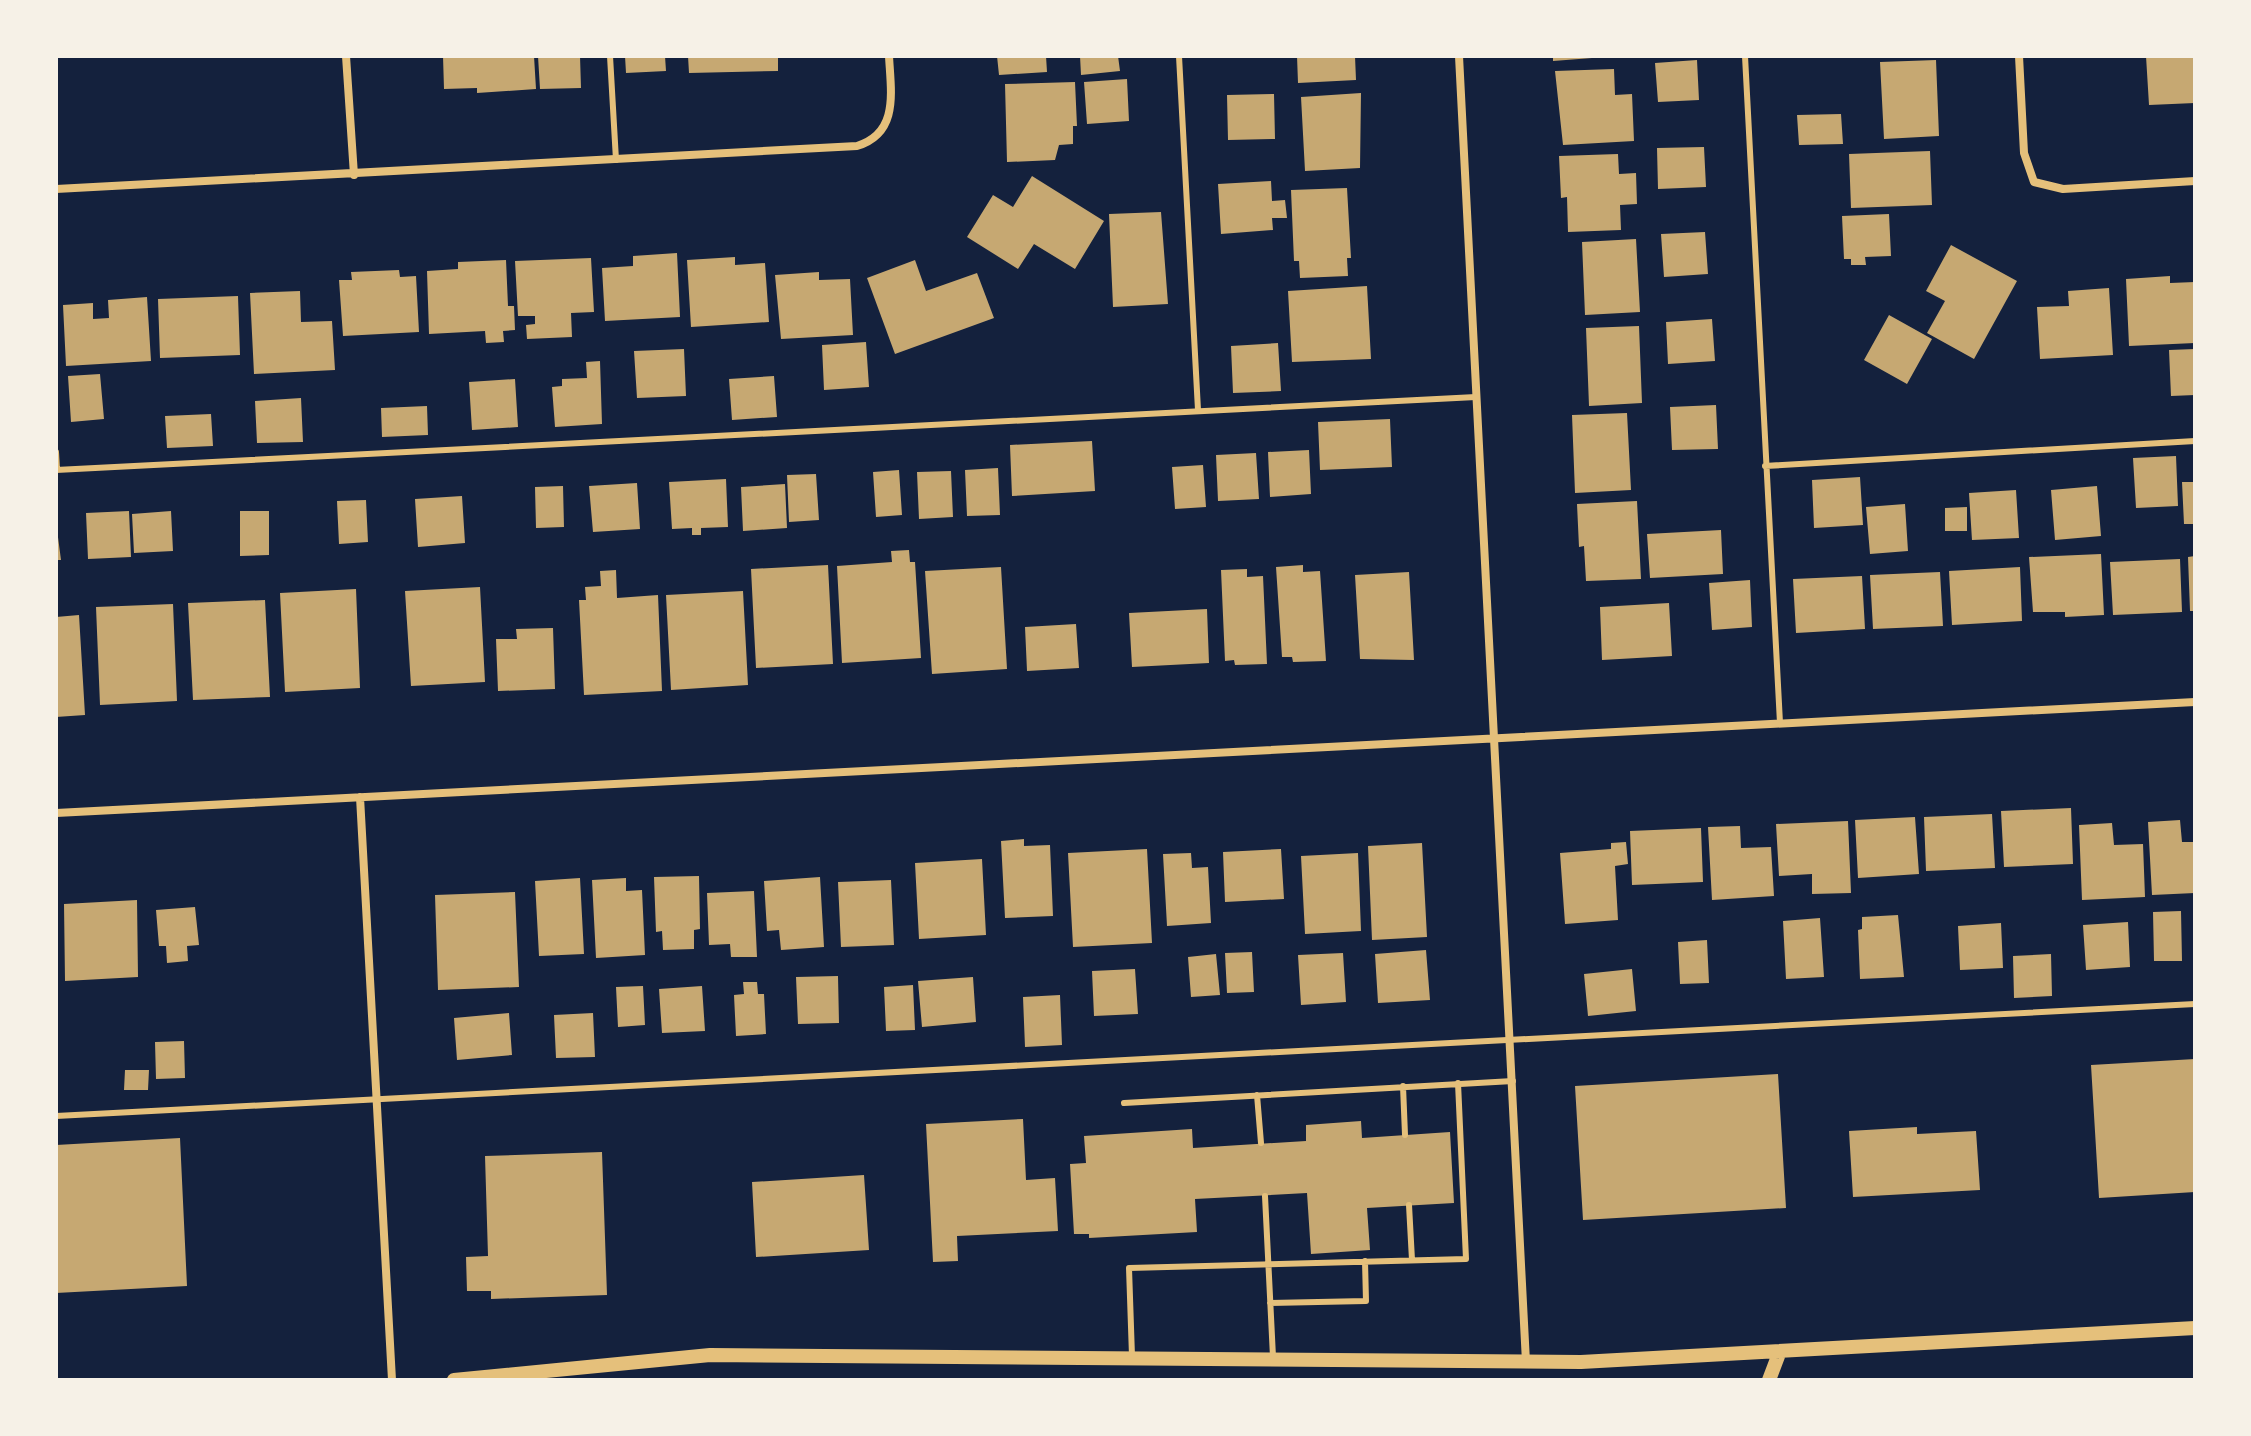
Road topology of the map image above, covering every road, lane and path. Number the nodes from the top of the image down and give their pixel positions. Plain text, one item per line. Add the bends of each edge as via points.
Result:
1 (346, 56) edge
2 (610, 56) edge
3 (889, 56) edge
4 (1179, 56) edge
5 (1459, 56) edge
6 (1745, 56) edge
7 (2019, 56) edge
8 (616, 160) junction
9 (354, 175) junction
10 (2195, 181) edge
11 (56, 189) edge
12 (1476, 397) junction
13 (1198, 410) junction
14 (2195, 441) edge
15 (56, 452) edge
16 (1765, 466) junction
17 (56, 470) edge
18 (2195, 702) edge
19 (1780, 723) junction
20 (1493, 739) junction
21 (360, 797) junction
22 (56, 813) edge
23 (2195, 1004) edge
24 (1511, 1041) junction
25 (1513, 1081) junction
26 (1458, 1083) junction
27 (1403, 1086) junction
28 (1257, 1095) junction
29 (378, 1100) junction
30 (1124, 1103) dead end
31 (56, 1116) edge
32 (1405, 1135) dead end
33 (1261, 1143) dead end
34 (1265, 1196) dead end
35 (1409, 1205) dead end
36 (1412, 1260) junction
37 (1365, 1261) junction
38 (1268, 1265) junction
39 (1270, 1303) junction
40 (2195, 1328) edge
41 (1780, 1351) junction
42 (1132, 1356) junction
43 (1273, 1357) junction
44 (1526, 1362) junction
45 (392, 1380) edge
46 (454, 1380) edge
47 (1769, 1380) edge

1 - 9 street
2 - 8 lane
3 - 8 street via 887,126 871,142
4 - 13 lane
5 - 12 street
6 - 16 lane
7 - 10 street via 2024,153 2034,182 2063,189
8 - 9 street
9 - 11 street
12 - 13 lane
12 - 20 street
13 - 17 lane
14 - 16 lane
15 - 17 lane
16 - 19 lane
18 - 19 street
19 - 20 street
20 - 21 street
20 - 24 street
21 - 22 street
21 - 29 street
23 - 24 lane
24 - 25 street
24 - 29 lane
25 - 26 lane
25 - 44 street
26 - 27 lane
26 - 36 lane via 1466,1259
27 - 28 lane
27 - 32 lane
28 - 30 lane
28 - 33 lane
29 - 31 lane
29 - 45 street
34 - 38 lane
35 - 36 lane
36 - 37 lane
37 - 38 lane
37 - 39 lane via 1366,1301
38 - 39 lane
38 - 42 lane via 1129,1268
39 - 43 lane
40 - 41 street
41 - 44 street
41 - 47 street
42 - 43 street
42 - 46 street via 710,1355
43 - 44 street

